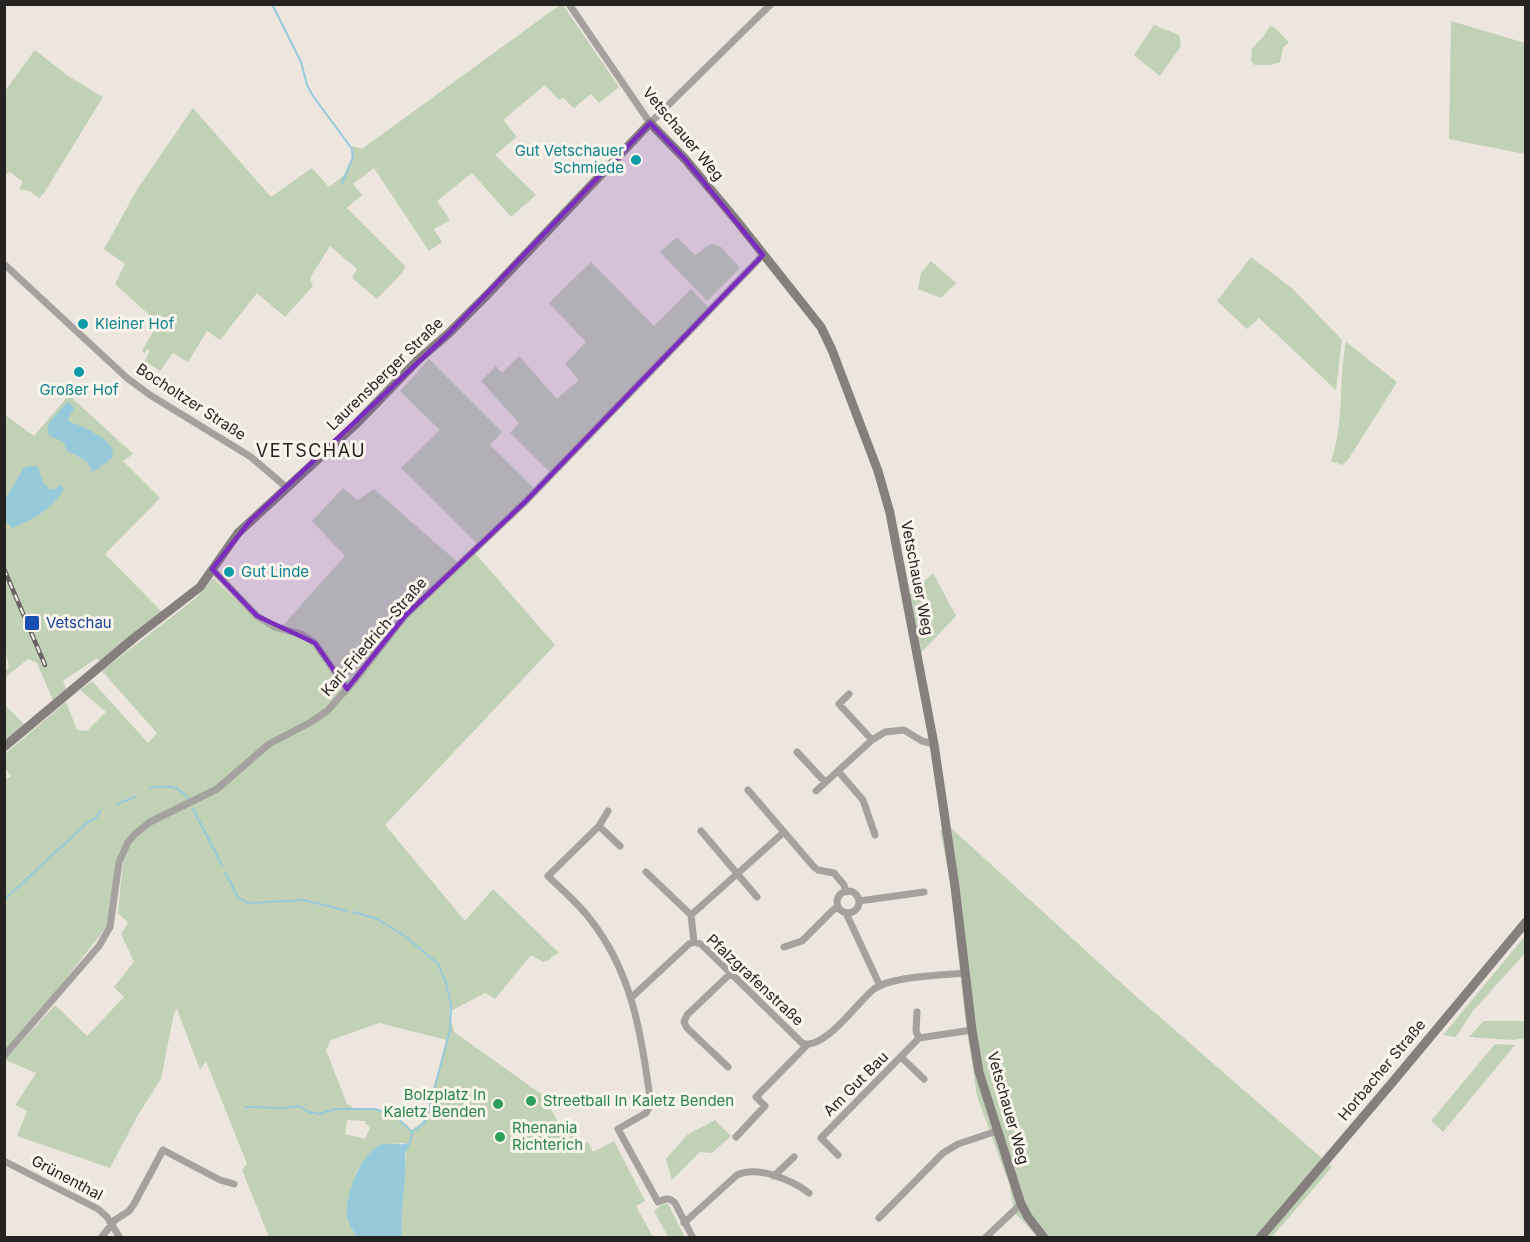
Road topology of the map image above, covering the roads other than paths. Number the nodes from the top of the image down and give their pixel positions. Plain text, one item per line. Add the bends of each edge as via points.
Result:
1 (569, 4) edge
2 (771, 4) edge
3 (650, 123) junction
4 (764, 255) junction
5 (4, 264) edge
6 (286, 487) junction
7 (212, 569) junction
8 (347, 689) junction
9 (849, 694) dead end
10 (872, 740) junction
11 (934, 744) junction
12 (4, 747) edge
13 (797, 752) dead end
14 (838, 771) junction
15 (825, 782) junction
16 (748, 790) dead end
17 (816, 791) dead end
18 (608, 811) dead end
19 (599, 826) junction
20 (701, 831) dead end
21 (784, 832) junction
22 (875, 836) dead end
23 (620, 846) dead end
24 (646, 872) dead end
25 (736, 873) junction
26 (846, 892) junction
27 (924, 892) dead end
28 (757, 897) dead end
29 (859, 901) junction
30 (838, 907) junction
31 (846, 913) junction
32 (691, 915) junction
33 (1526, 922) edge
34 (694, 942) junction
35 (784, 947) dead end
36 (731, 973) junction
37 (966, 973) junction
38 (880, 986) junction
39 (632, 997) junction
40 (917, 1012) dead end
41 (972, 1030) junction
42 (919, 1038) junction
43 (807, 1045) junction
44 (4, 1056) edge
45 (901, 1057) junction
46 (728, 1067) dead end
47 (924, 1079) dead end
48 (997, 1131) junction
49 (736, 1137) dead end
50 (838, 1155) dead end
51 (794, 1157) dead end
52 (4, 1161) edge
53 (774, 1176) junction
54 (234, 1184) dead end
55 (809, 1193) dead end
56 (1021, 1204) junction
57 (879, 1218) dead end
58 (684, 1223) junction
59 (112, 1225) junction
60 (101, 1238) edge
61 (120, 1238) edge
62 (693, 1238) edge
63 (985, 1238) edge
64 (1044, 1238) edge
65 (1260, 1238) edge

1 - 3 street, Vetschauer Weg
2 - 3 street, Laurensberger Straße
3 - 4 street, Vetschauer Weg
3 - 6 street, Laurensberger Straße via 488,294 356,425
4 - 8 street, Karl-Friedrich-Straße via 525,502 405,616
4 - 11 street, Vetschauer Weg via 825,334 878,471 890,513
5 - 6 street, Bocholtzer Straße via 127,378 251,457
6 - 7 street, Laurensberger Straße via 238,533
7 - 8 street via 257,616 315,643
7 - 12 street, Laurensberger Straße via 200,587
8 - 44 street, Karl-Friedrich-Straße via 327,711 269,744 217,789 150,822 135,834 119,862 110,927 99,946
9 - 10 street via 838,704
10 - 11 street via 885,732 904,730
10 - 14 street
11 - 37 street, Vetschauer Weg
13 - 15 street
14 - 15 street
14 - 22 street via 863,800
15 - 17 street
16 - 21 street
18 - 19 street
19 - 23 street
19 - 39 street via 548,876 606,940
20 - 25 street
21 - 25 street
21 - 26 street via 814,867 834,873
24 - 32 street
25 - 28 street
25 - 32 street
26 - 29 street via 855,894
26 - 30 street via 838,898
27 - 29 street
29 - 31 street via 855,910
30 - 31 street
30 - 35 street via 802,941
31 - 38 street
32 - 34 street
33 - 65 street, Horbacher Straße
34 - 36 street, Pfalzgrafenstraße
34 - 39 street, Pfalzgrafenstraße
36 - 43 street, Pfalzgrafenstraße
36 - 46 street via 684,1022
37 - 38 street, Pfalzgrafenstraße via 886,982
37 - 41 street, Vetschauer Weg
38 - 43 street, Pfalzgrafenstraße via 821,1041
39 - 58 street via 651,1104 646,1113 618,1129 658,1202 666,1198 675,1203
40 - 42 street
41 - 42 street
41 - 48 street, Vetschauer Weg via 979,1072
42 - 45 street, Am Gut Bau
43 - 49 street, Pfalzgrafenstraße via 756,1097 765,1106
45 - 47 street, Am Gut Bau
45 - 50 street, Am Gut Bau via 821,1138
48 - 56 street, Vetschauer Weg
48 - 57 street via 943,1153
51 - 53 street
52 - 59 street, Grünenthal via 90,1204
53 - 55 street via 795,1182
53 - 58 street via 752,1171 736,1175
54 - 59 street via 163,1150 134,1204
56 - 63 street
56 - 64 street, Vetschauer Weg
58 - 62 street
59 - 60 street
59 - 61 street, Grünenthal

